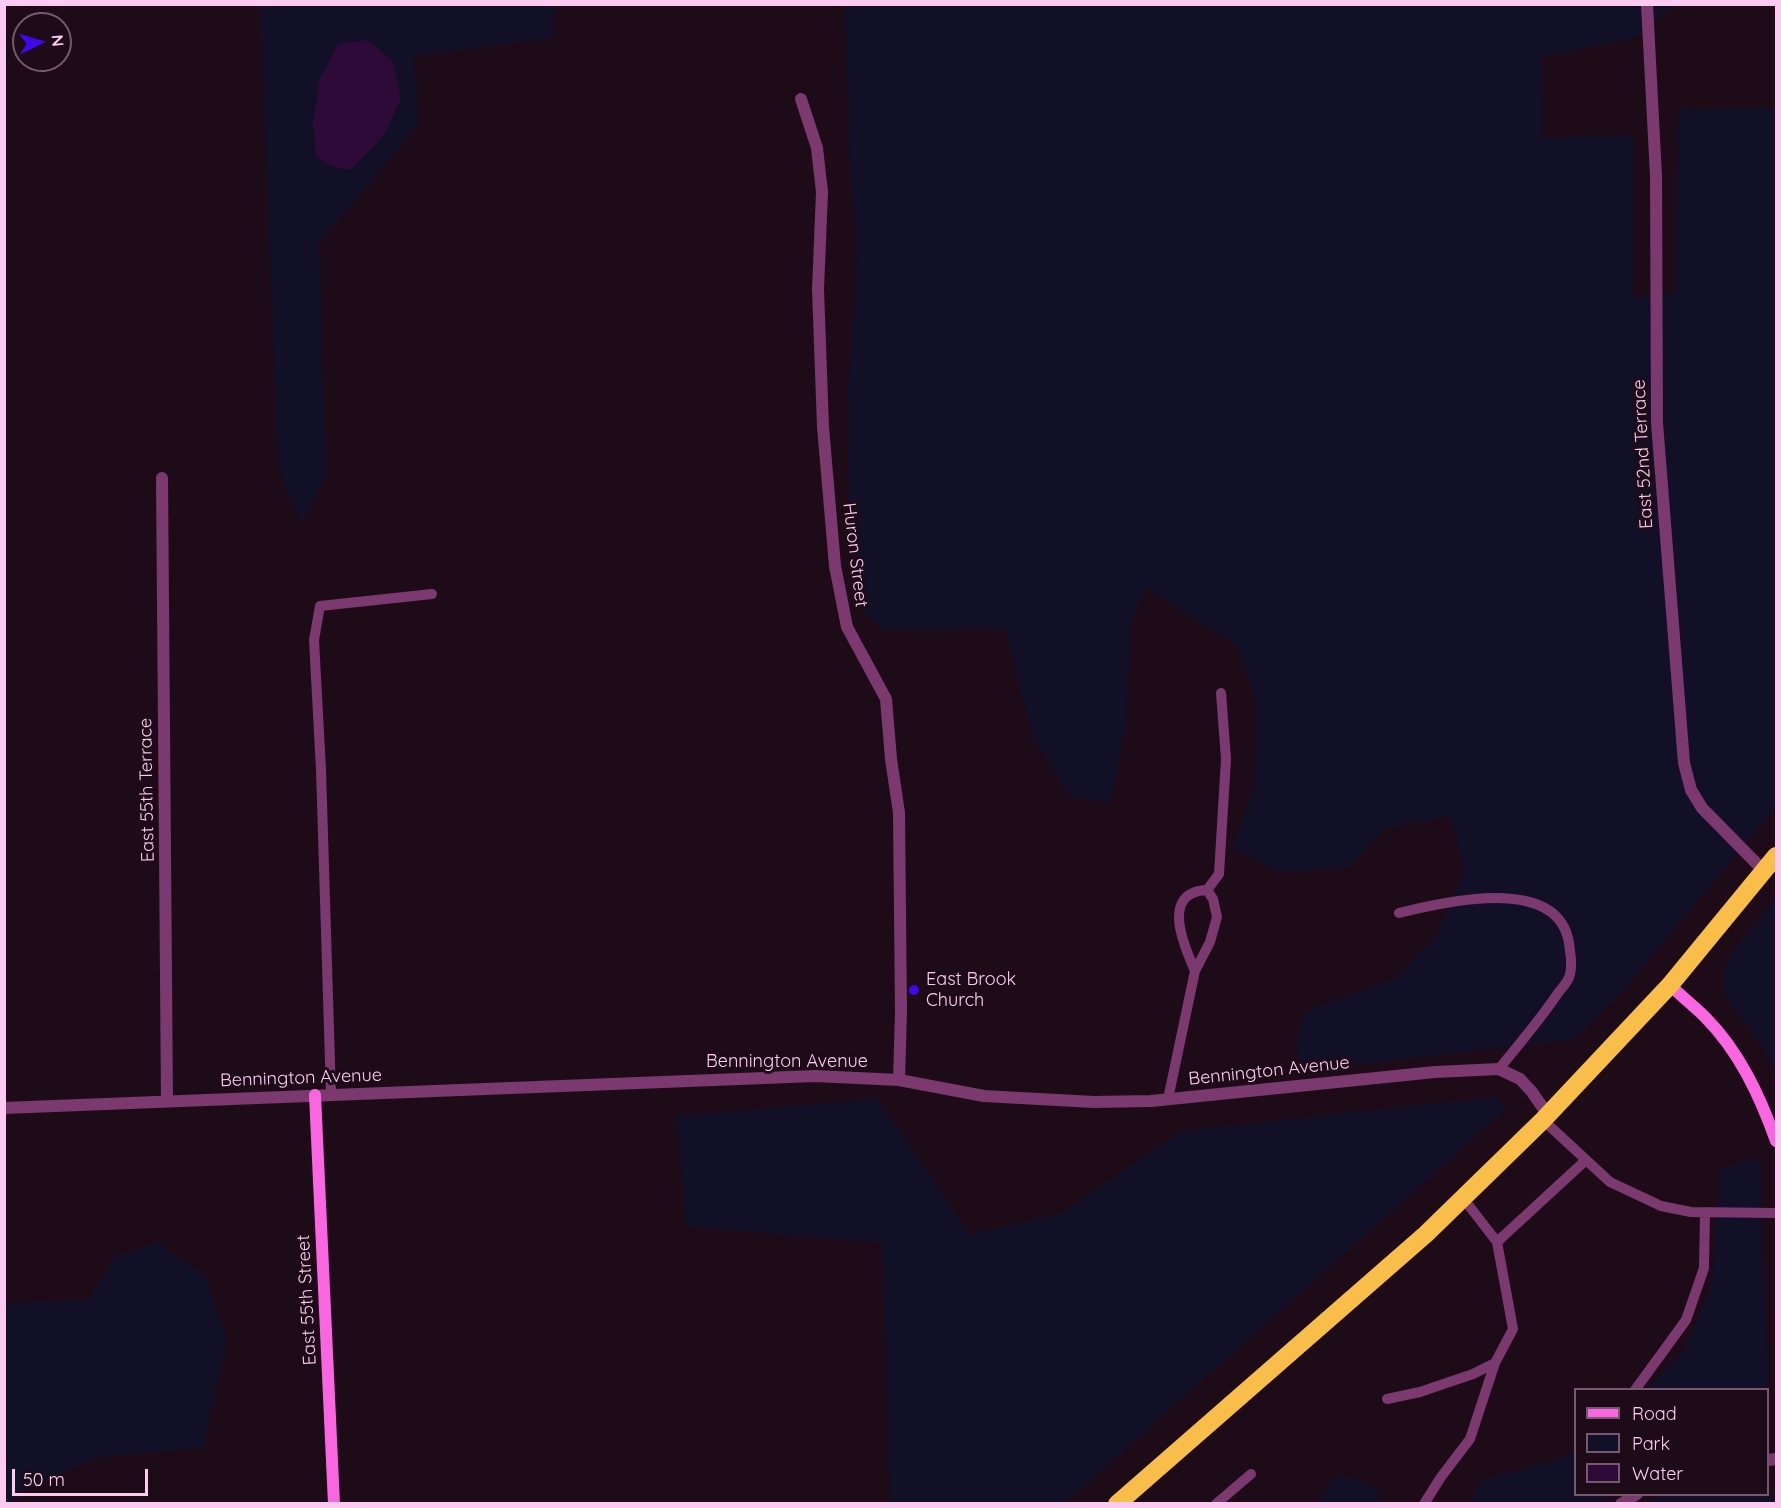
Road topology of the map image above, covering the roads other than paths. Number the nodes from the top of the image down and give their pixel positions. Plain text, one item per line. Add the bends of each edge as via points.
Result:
1 (1647, 4) edge
2 (801, 99) dead end
3 (162, 478) dead end
4 (432, 594) dead end
5 (1221, 693) dead end
6 (1776, 856) edge
7 (1764, 871) junction
8 (1207, 890) junction
9 (1399, 913) dead end
10 (1195, 971) junction
11 (1670, 985) junction
12 (1499, 1069) junction
13 (899, 1080) junction
14 (332, 1094) junction
15 (315, 1095) junction
16 (1168, 1099) junction
17 (167, 1101) junction
18 (4, 1108) edge
19 (1546, 1118) junction
20 (1776, 1141) edge
21 (1586, 1160) junction
22 (1463, 1198) junction
23 (1705, 1212) junction
24 (1776, 1213) edge
25 (1497, 1242) junction
26 (1495, 1363) junction
27 (1636, 1388) edge
28 (1387, 1399) dead end
29 (1251, 1474) dead end
30 (334, 1503) edge
31 (1117, 1503) edge
32 (1216, 1503) edge
33 (1424, 1503) edge

1 - 7 street, East 52nd Terrace via 1656,176 1657,423 1684,763 1702,808
2 - 13 street, Huron Street via 817,148 822,192 818,289 823,427 835,566 846,627 886,699 899,813
3 - 17 street, East 55th Terrace
4 - 14 lane via 320,606 314,640
5 - 8 lane via 1226,759 1219,874
6 - 7 highway
7 - 11 highway
8 - 10 lane via 1217,917
8 - 10 lane via 1196,890 1183,901 1177,919
9 - 12 lane via 1446,902 1495,898 1545,907 1559,918 1568,937 1570,976
10 - 16 lane
11 - 19 highway
11 - 20 street via 1706,1018 1734,1053 1761,1099
12 - 16 street, Bennington Avenue
12 - 19 street via 1520,1079
13 - 14 street, Bennington Avenue via 815,1076
13 - 16 street, Bennington Avenue via 984,1096 1094,1102
14 - 15 street, Bennington Avenue
15 - 17 street, Bennington Avenue
15 - 30 street, East 55th Street
17 - 18 street, Bennington Avenue
19 - 21 lane
19 - 22 highway
21 - 23 lane via 1610,1182 1661,1206
21 - 25 lane
22 - 25 lane
22 - 31 highway
23 - 24 lane
23 - 27 lane via 1704,1268 1686,1320
25 - 26 lane via 1513,1329
26 - 28 lane via 1420,1392
26 - 33 lane via 1470,1439
29 - 32 lane

